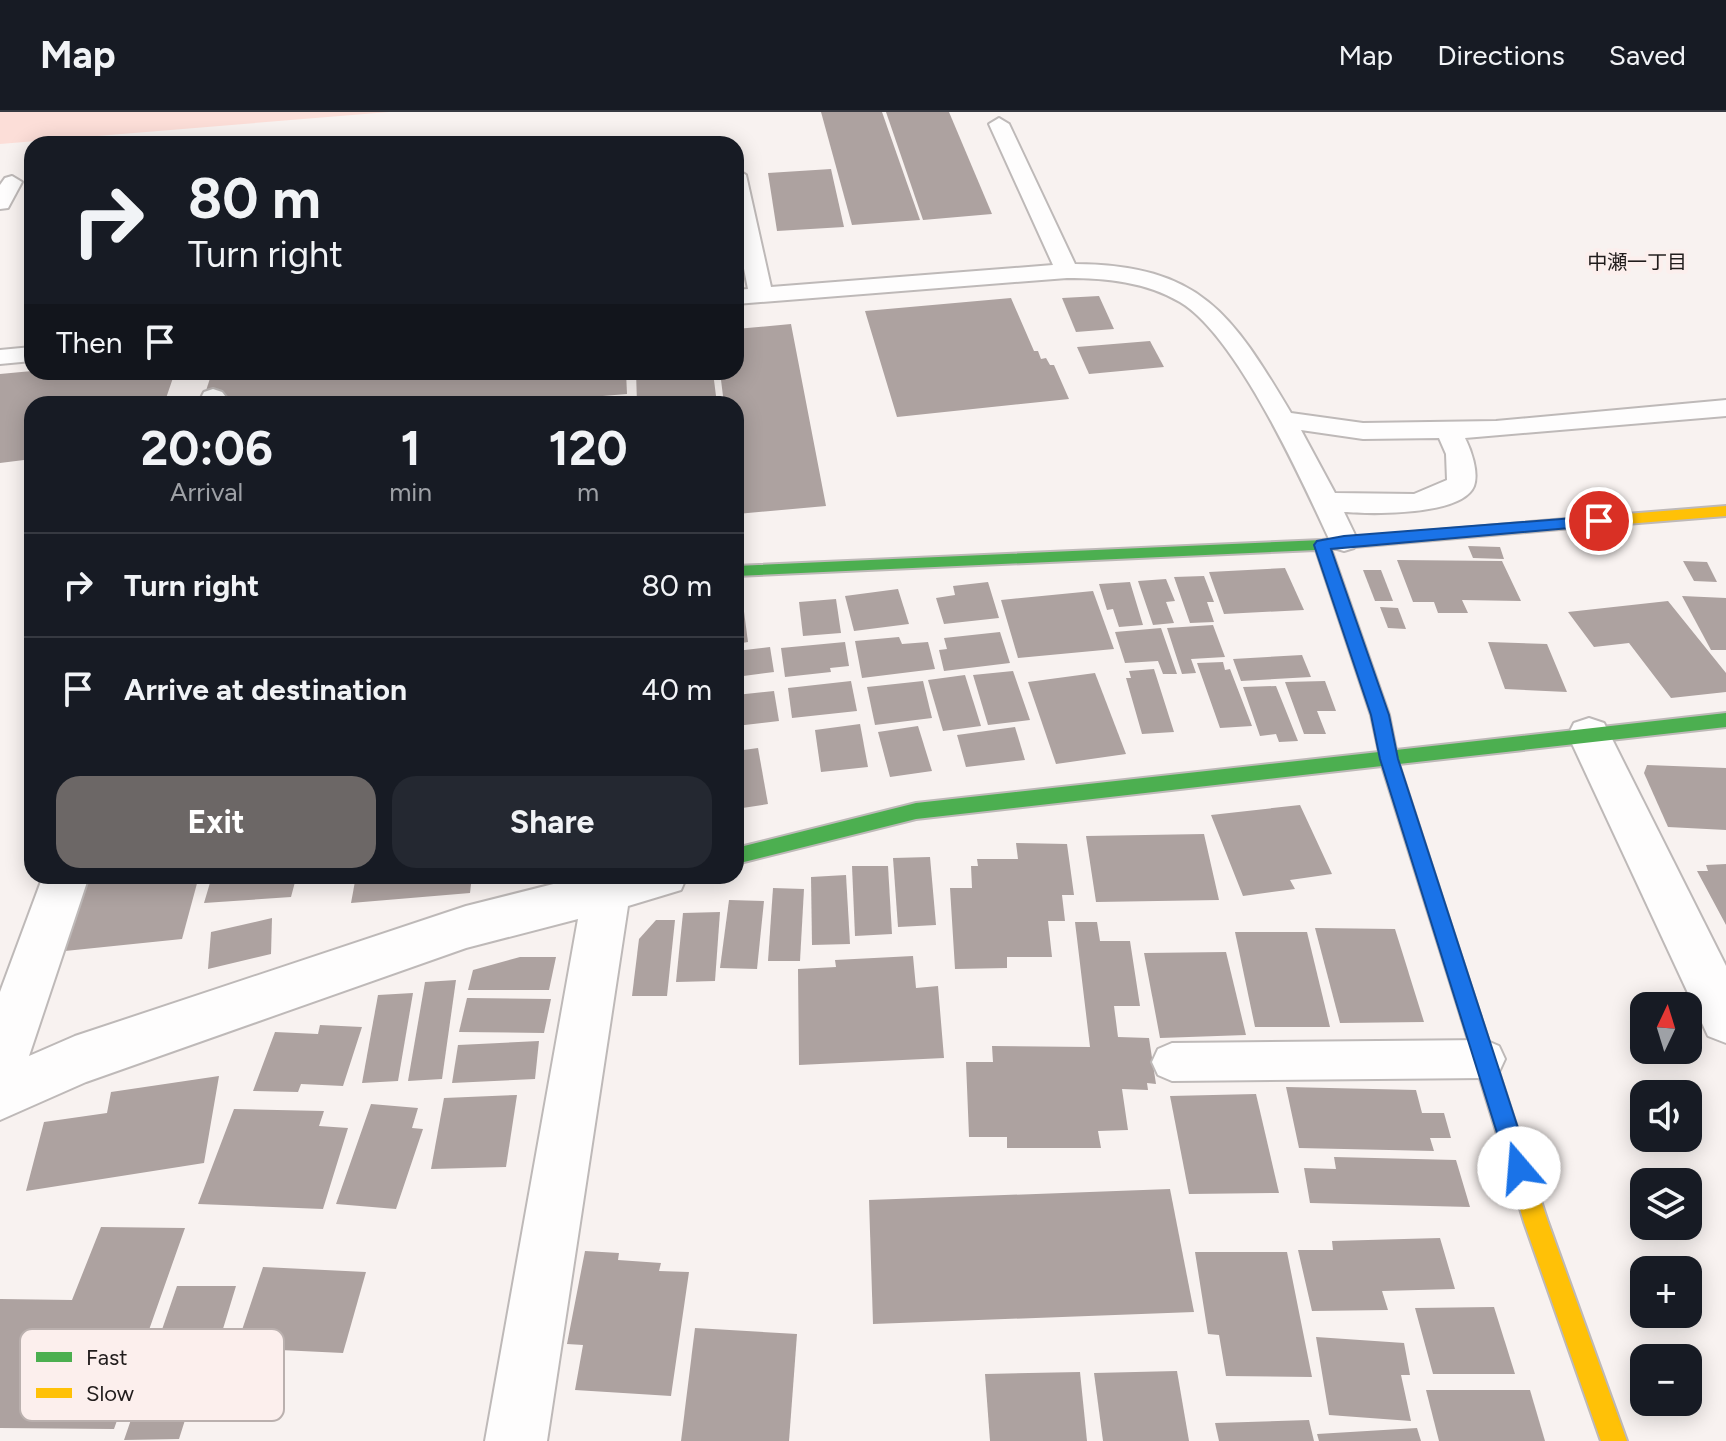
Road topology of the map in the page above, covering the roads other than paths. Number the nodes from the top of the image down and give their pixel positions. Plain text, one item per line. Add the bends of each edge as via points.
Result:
1 (999, 124) dead end
2 (12, 182) dead end
3 (0, 203) edge
4 (744, 213) edge
5 (1067, 271) junction
6 (761, 295) junction
7 (744, 296) edge
8 (24, 355) edge
9 (0, 357) edge
10 (1726, 408) edge
11 (1284, 420) junction
12 (1449, 430) junction
13 (1326, 502) junction
14 (1726, 511) edge
15 (1333, 543) junction
16 (744, 571) edge
17 (1726, 720) edge
18 (1589, 735) junction
19 (1389, 759) junction
20 (744, 854) edge
21 (63, 884) edge
22 (635, 884) edge
23 (606, 892) junction
24 (1726, 1019) edge
25 (1485, 1059) junction
26 (1172, 1062) dead end
27 (0, 1063) edge
28 (0, 1094) edge
29 (516, 1441) edge
30 (1614, 1441) edge

1 - 5 lane
2 - 3 lane
4 - 6 lane
5 - 6 lane
5 - 11 lane via 1115,272 1201,305 1231,336
6 - 7 lane
8 - 9 lane
10 - 12 lane
11 - 12 lane via 1363,431
11 - 13 lane
12 - 13 lane via 1462,466 1461,484 1449,494 1403,504
13 - 15 lane
14 - 15 street
15 - 16 street
15 - 19 street
17 - 18 street
18 - 19 street
18 - 24 street
19 - 20 street via 916,811
19 - 25 street
21 - 27 street
22 - 23 street
23 - 28 street via 466,927 75,1061
23 - 29 street
25 - 26 lane
25 - 30 street

